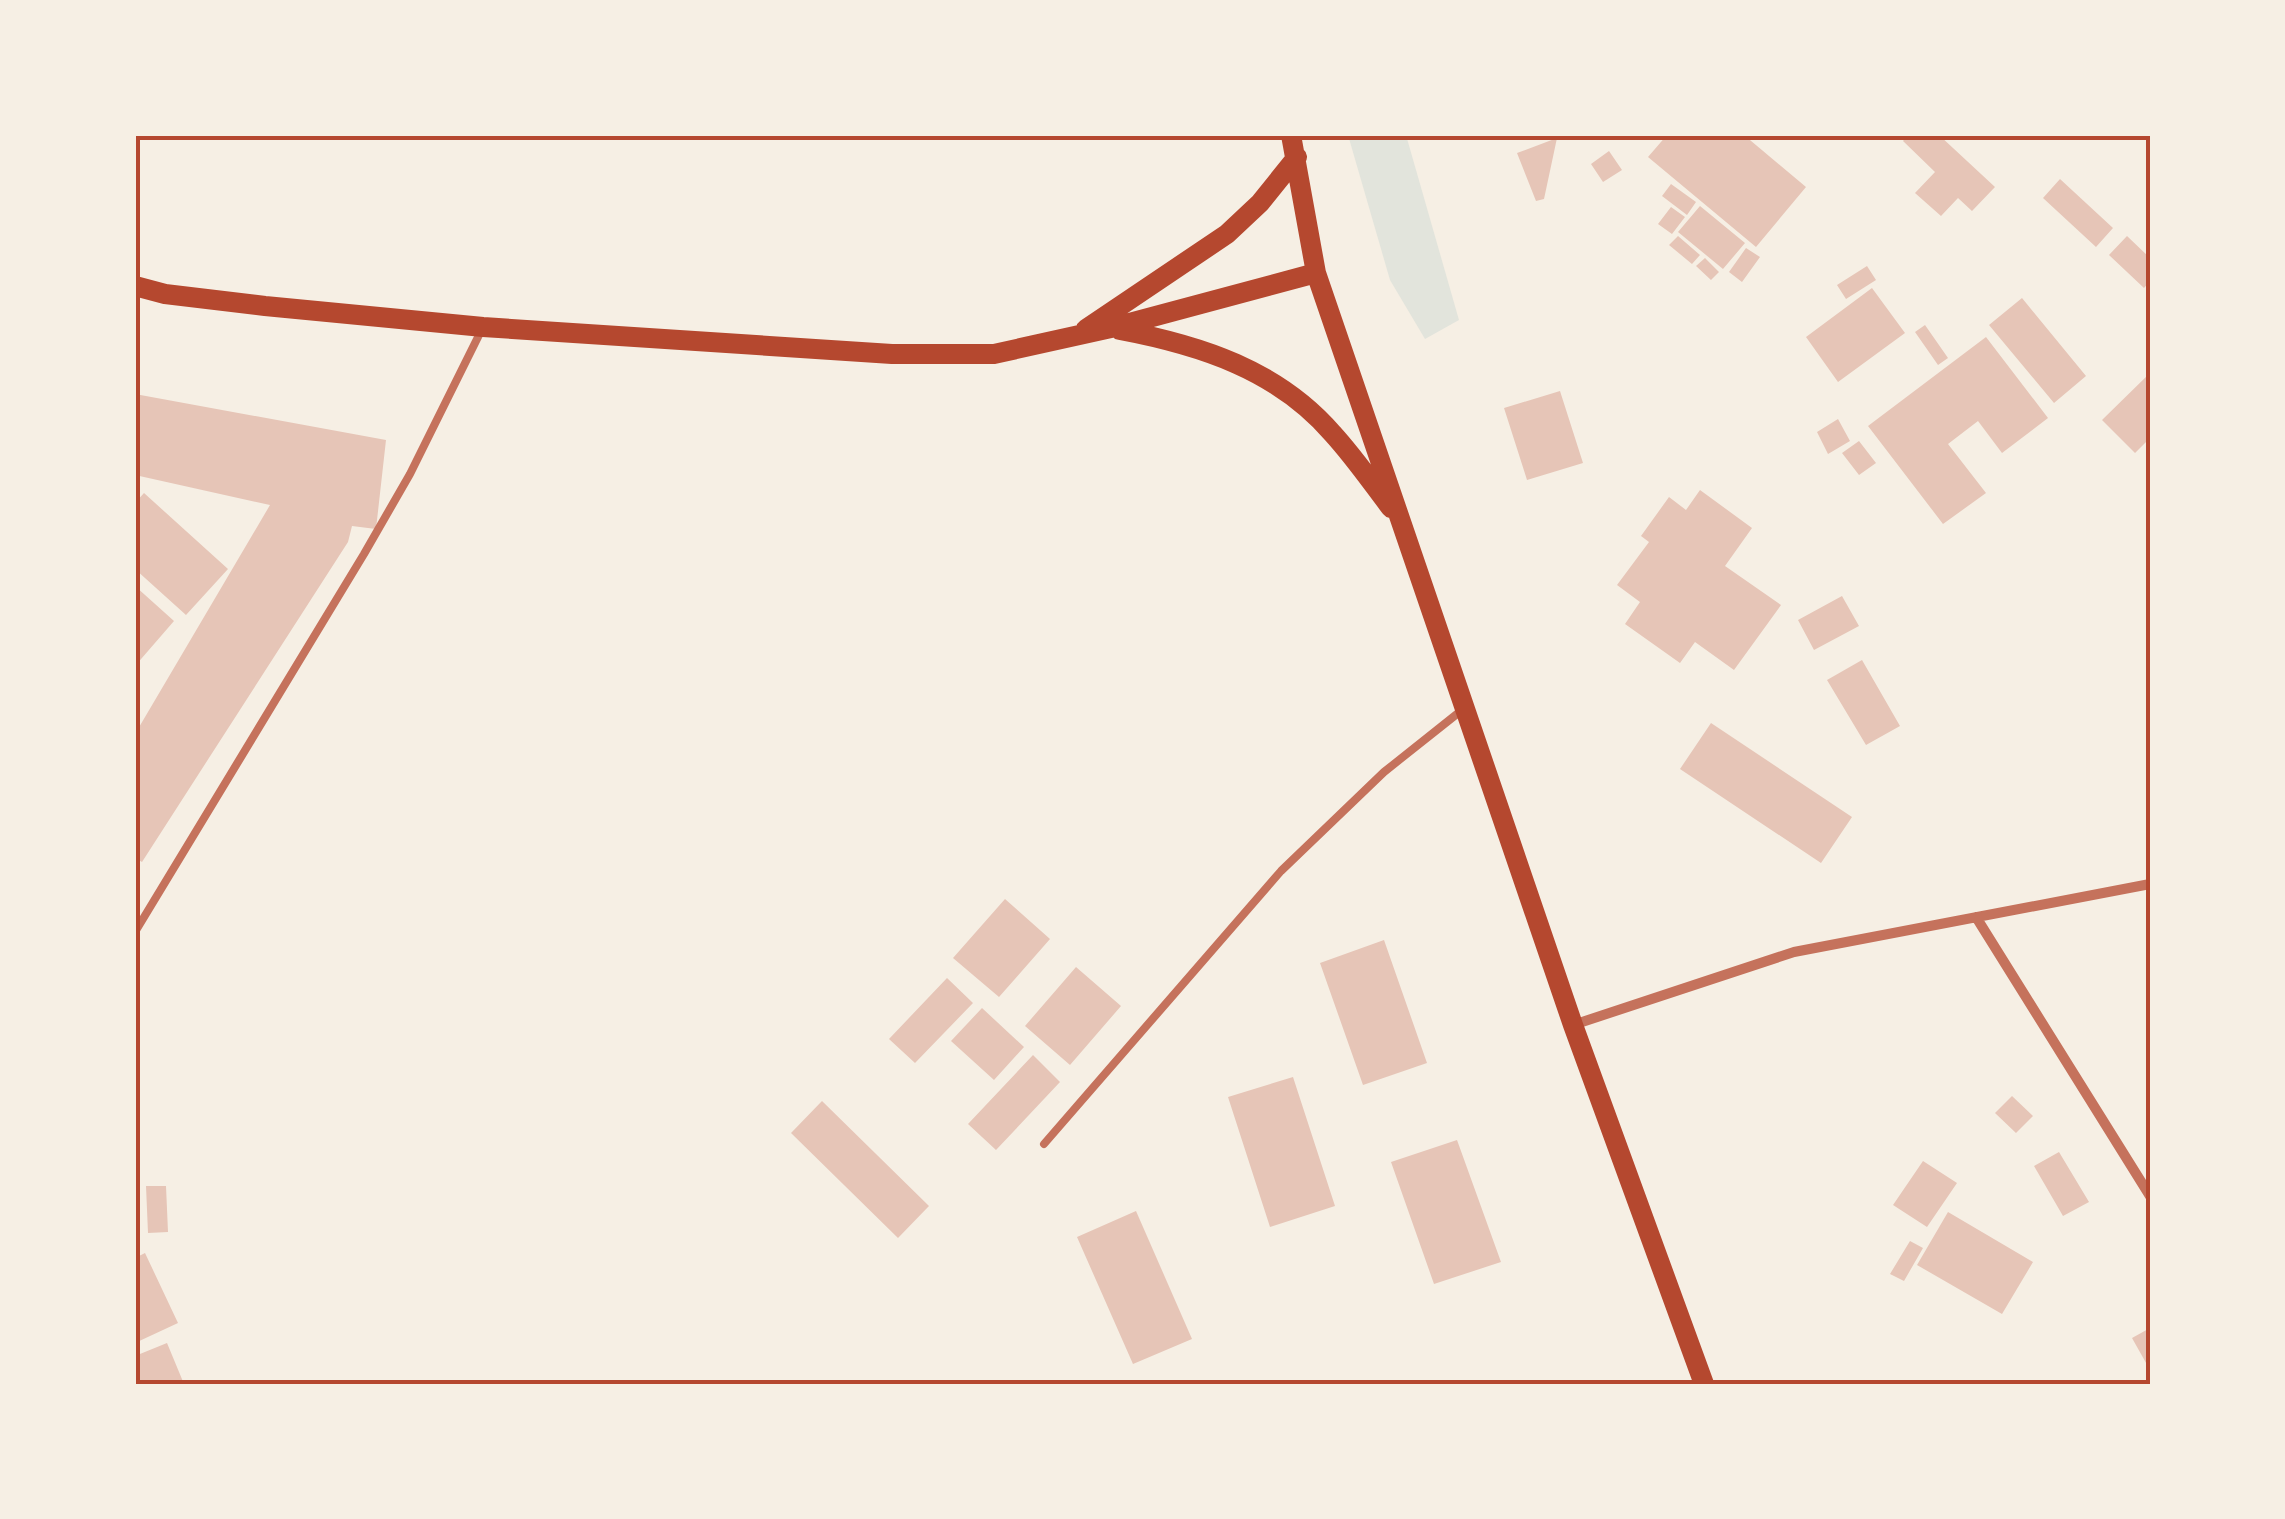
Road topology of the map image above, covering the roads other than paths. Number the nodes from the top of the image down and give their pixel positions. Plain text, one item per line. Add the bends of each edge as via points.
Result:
1 (1292, 135) edge
2 (1298, 157) junction
3 (1316, 274) junction
4 (135, 286) edge
5 (483, 326) junction
6 (1111, 328) junction
7 (1072, 338) junction
8 (1401, 521) junction
9 (1465, 708) junction
10 (2150, 884) edge
11 (1976, 917) junction
12 (135, 932) edge
13 (1573, 1025) junction
14 (1044, 1144) dead end
15 (2150, 1196) edge
16 (1704, 1384) edge

1 - 2 main road
2 - 3 main road
2 - 7 main road via 1227,234
3 - 6 main road
3 - 8 main road
4 - 5 main road via 265,306
5 - 7 main road via 892,354 994,354
5 - 12 lane via 410,474
6 - 7 main road
6 - 8 main road via 1220,356 1291,393 1332,432
8 - 9 main road
9 - 13 main road
9 - 14 lane via 1384,772 1281,871
10 - 11 street
11 - 13 street via 1794,952
11 - 15 street
13 - 16 main road

